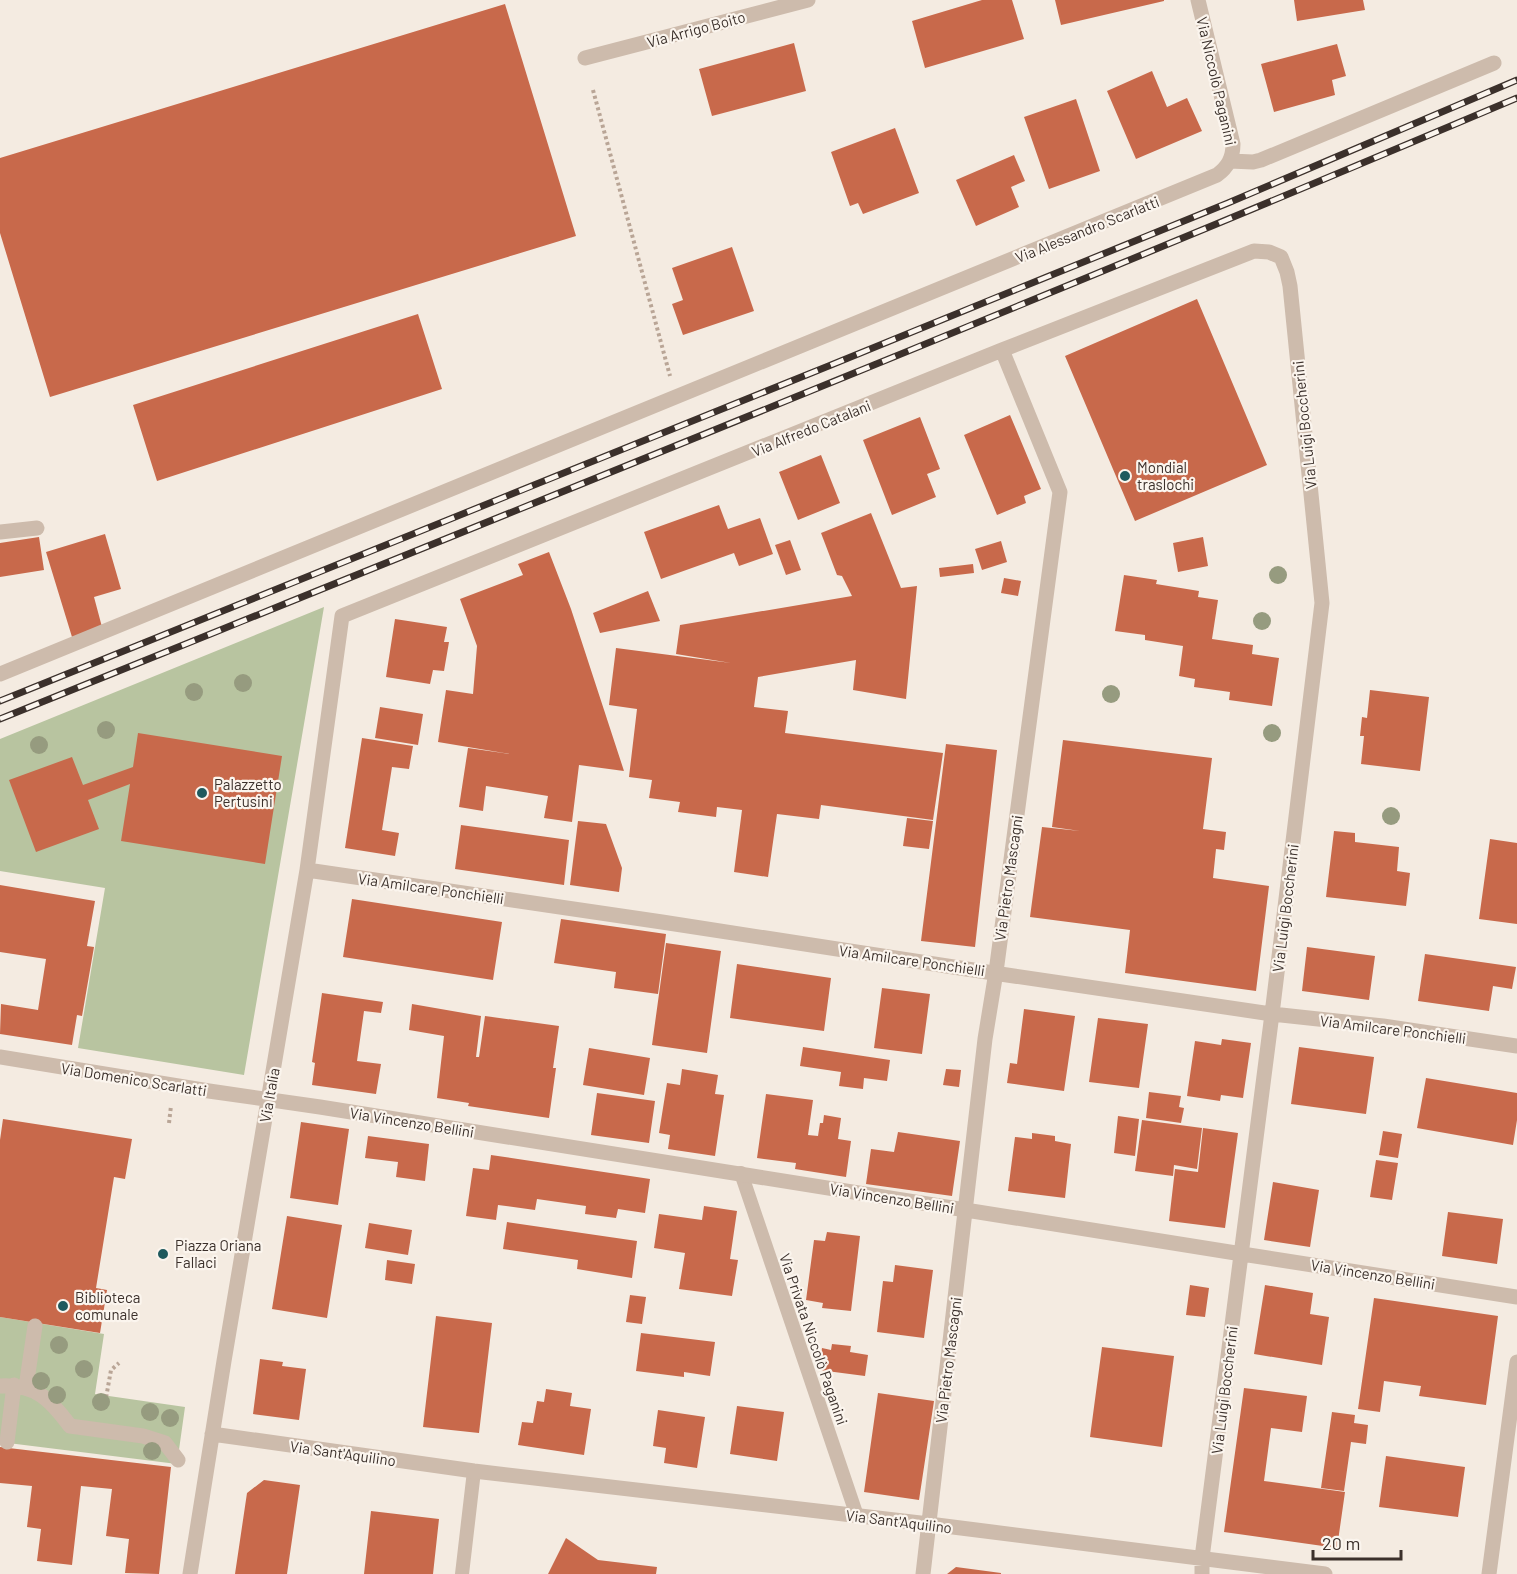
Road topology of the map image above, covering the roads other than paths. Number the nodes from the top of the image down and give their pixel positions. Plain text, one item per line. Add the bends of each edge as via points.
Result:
1 (808, 0) edge
2 (1198, 0) edge
3 (585, 58) dead end
4 (1494, 63) dead end
5 (1230, 161) junction
6 (1281, 257) joint
7 (1002, 350) junction
8 (37, 528) dead end
9 (0, 532) edge
10 (342, 616) joint
11 (0, 674) edge
12 (307, 870) junction
13 (996, 972) junction
14 (1272, 1014) junction
15 (1517, 1046) edge
16 (0, 1057) edge
17 (268, 1099) junction
18 (741, 1173) junction
19 (966, 1210) junction
20 (1242, 1254) junction
21 (1517, 1297) edge
22 (35, 1326) dead end
23 (1517, 1362) edge
24 (13, 1386) edge
25 (212, 1434) junction
26 (7, 1442) dead end
27 (178, 1460) dead end
28 (474, 1471) junction
29 (857, 1516) junction
30 (929, 1524) junction
31 (1202, 1566) edge
32 (190, 1574) edge
33 (462, 1574) edge
34 (923, 1574) edge
35 (1325, 1574) edge
36 (1489, 1574) edge

1 - 3 street, Via Arrigo Boito
2 - 5 street, Via Niccolò Paganini via 1233,144
4 - 5 street via 1261,160
5 - 11 street, Via Alessandro Scarlatti via 1211,178
6 - 7 street, Via Alfredo Catalani via 1254,251
6 - 14 street, Via Luigi Boccherini via 1290,286 1322,603
7 - 10 street, Via Alfredo Catalani
7 - 13 street, Via Pietro Mascagni via 1060,492
8 - 9 street
10 - 12 street, Via Italia
12 - 13 street, Via Amilcare Ponchielli
12 - 17 street, Via Italia
13 - 14 street, Via Amilcare Ponchielli
13 - 19 street, Via Pietro Mascagni
14 - 15 street, Via Amilcare Ponchielli
14 - 20 street, Via Luigi Boccherini
16 - 17 street, Via Domenico Scarlatti
17 - 18 street, Via Vincenzo Bellini
17 - 25 street, Via Italia
18 - 19 street, Via Vincenzo Bellini
18 - 29 lane, Via Privata Niccolò Paganini
19 - 20 street, Via Vincenzo Bellini
19 - 30 street, Via Pietro Mascagni
20 - 21 street, Via Vincenzo Bellini
20 - 31 street, Via Luigi Boccherini
22 - 24 street
23 - 36 street
24 - 26 street
24 - 27 street via 48,1399 70,1426 143,1436 165,1443
25 - 28 street, Via Sant'Aquilino
25 - 32 street, Via Italia
28 - 29 street, Via Sant'Aquilino
28 - 33 lane
29 - 30 street, Via Sant'Aquilino
30 - 31 street, Via Sant'Aquilino
30 - 34 street
31 - 35 street, Via Sant'Aquilino

